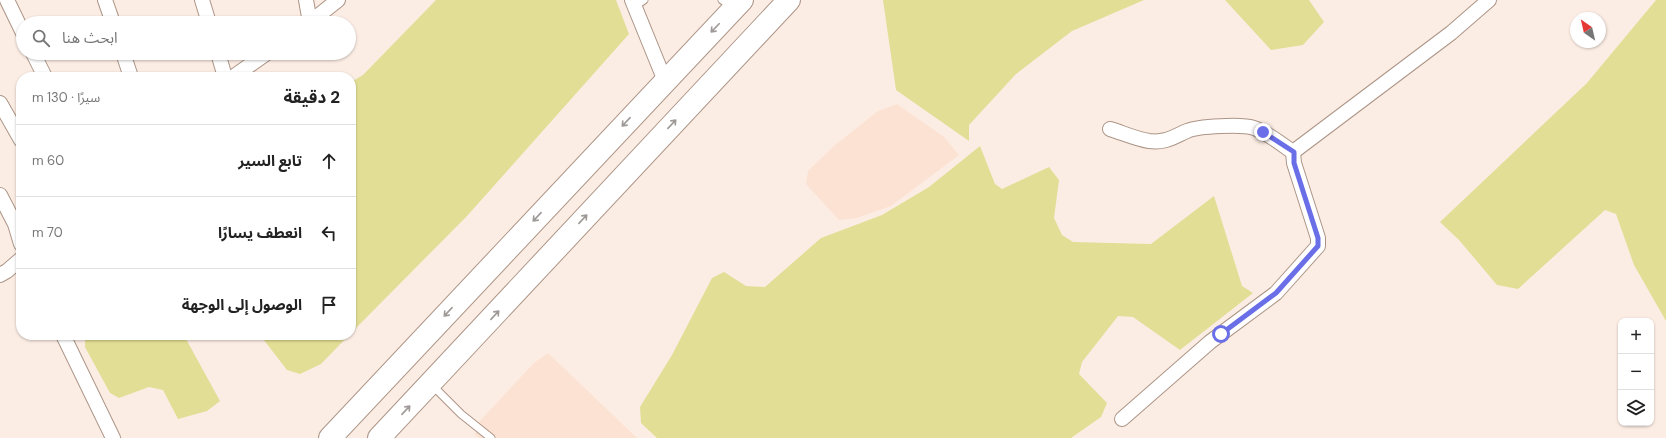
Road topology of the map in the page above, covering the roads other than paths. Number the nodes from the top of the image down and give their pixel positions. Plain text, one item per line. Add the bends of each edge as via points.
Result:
1 (7, 0) edge
2 (105, 0) edge
3 (202, 0) edge
4 (306, 0) edge
5 (338, 0) edge
6 (789, 0) edge
7 (1489, 0) edge
8 (637, 2) edge
9 (733, 3) edge
10 (111, 16) edge
11 (207, 16) edge
12 (309, 16) edge
13 (317, 16) edge
14 (16, 19) edge
15 (36, 60) edge
16 (125, 60) edge
17 (220, 60) edge
18 (257, 60) edge
19 (42, 72) edge
20 (129, 72) edge
21 (224, 72) edge
22 (240, 72) edge
23 (665, 81) junction
24 (0, 103) edge
25 (1110, 129) dead end
26 (16, 131) edge
27 (1294, 152) junction
28 (0, 195) edge
29 (16, 227) edge
30 (16, 264) edge
31 (0, 275) edge
32 (65, 340) edge
33 (430, 384) junction
34 (1122, 419) dead end
35 (113, 438) edge
36 (331, 438) edge
37 (379, 438) edge
38 (491, 438) edge

1 - 14 street
2 - 10 street
3 - 11 street
4 - 12 street
5 - 13 street
33 -> 6 highway
7 - 27 street
8 - 23 street
9 -> 23 highway
15 - 19 street
16 - 20 street
17 - 21 street
18 - 22 street
23 -> 36 highway
24 - 26 street
25 - 27 street via 1148,141 1174,138 1203,126 1252,127
27 - 34 street via 1294,163 1318,238 1318,246 1276,293 1210,342
28 - 29 street
30 - 31 street
32 - 35 street
37 -> 33 highway
33 - 38 lane

